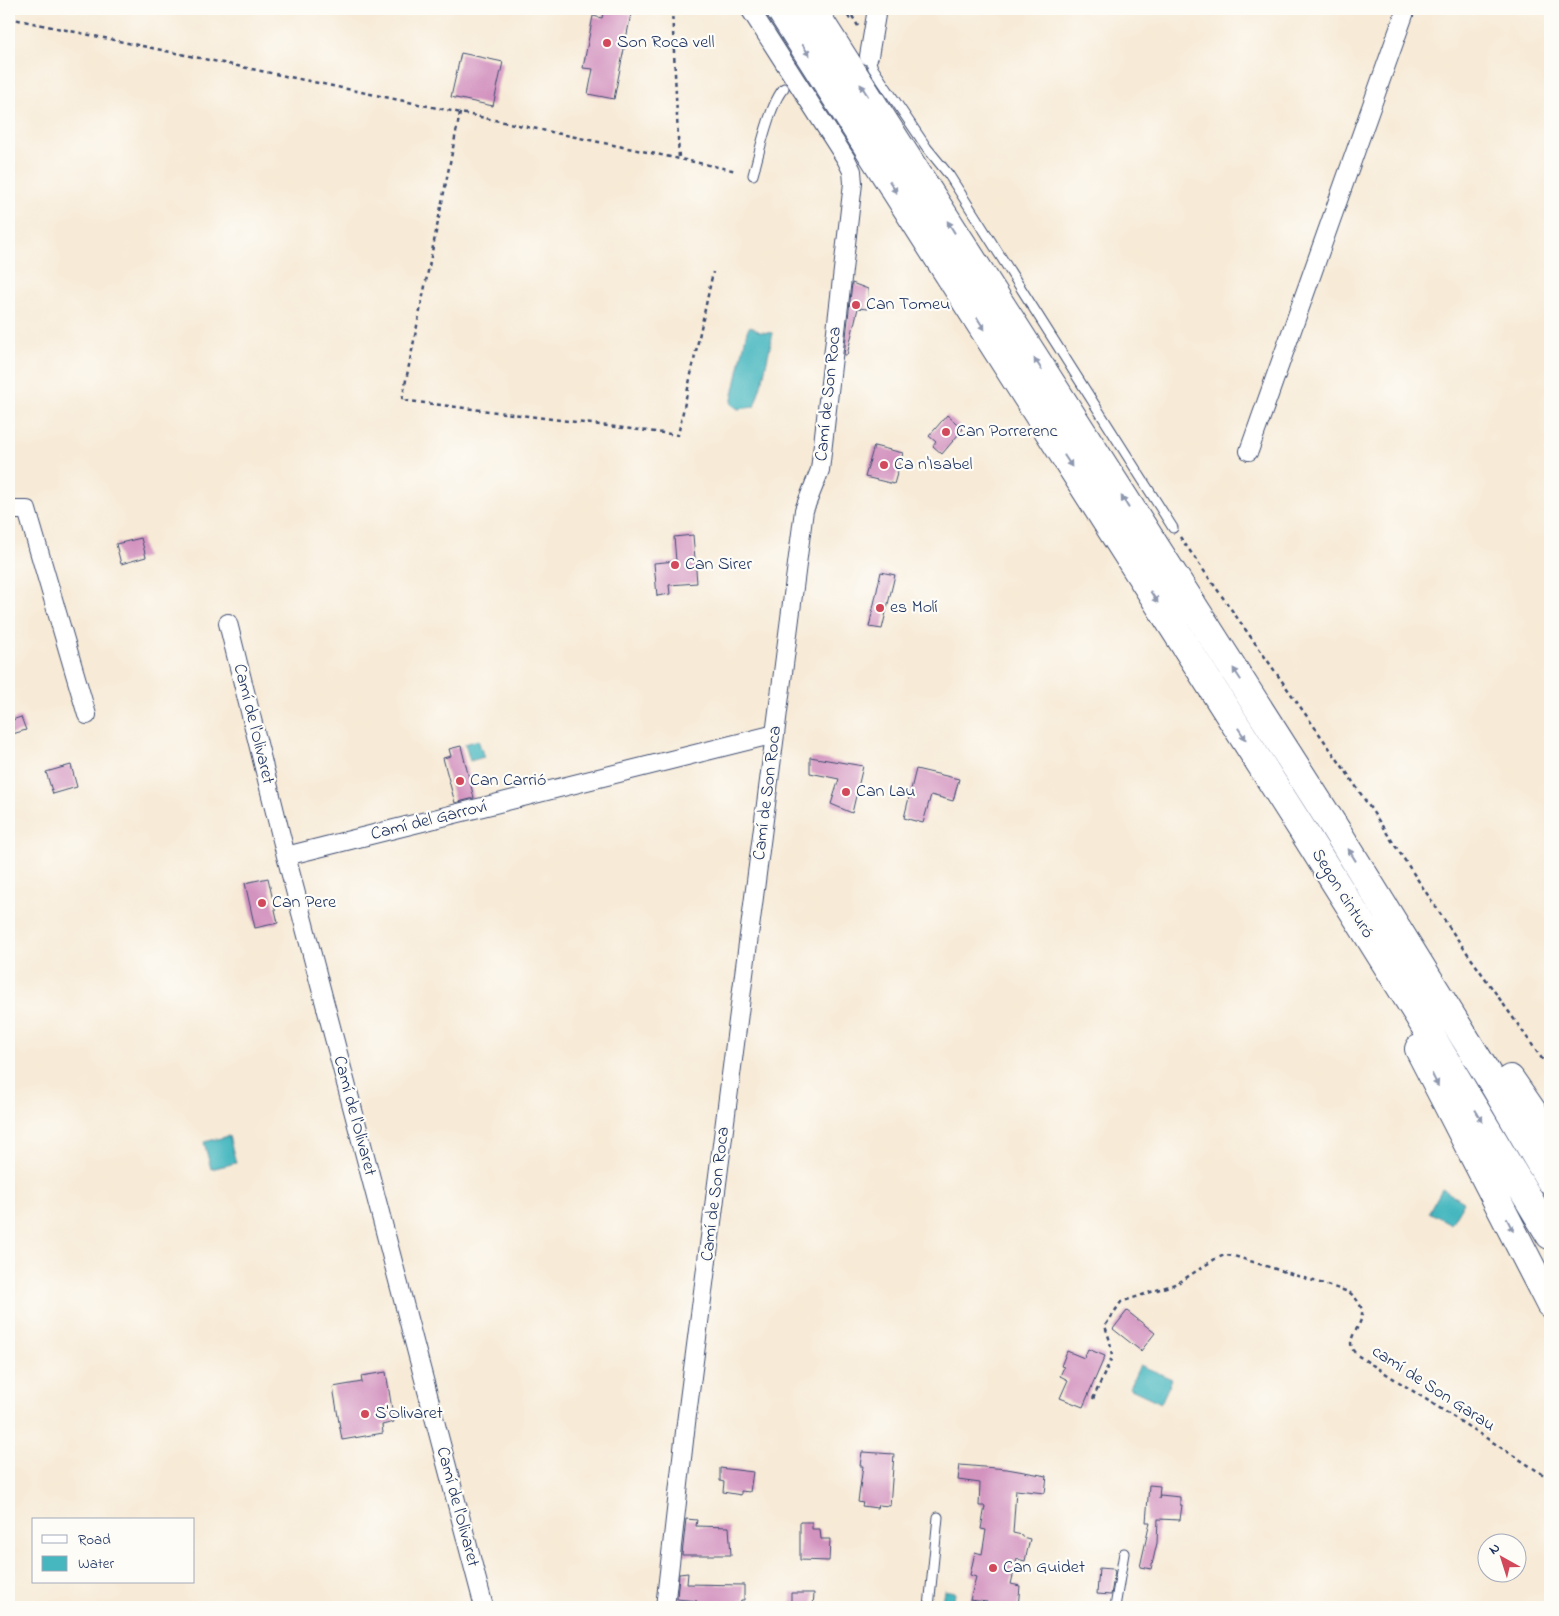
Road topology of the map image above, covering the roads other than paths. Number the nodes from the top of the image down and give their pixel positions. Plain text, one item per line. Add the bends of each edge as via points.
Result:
1 (750, 9) edge
2 (780, 9) edge
3 (812, 9) edge
4 (877, 9) edge
5 (1406, 9) edge
6 (869, 56) joint
7 (784, 88) dead end
8 (753, 175) dead end
9 (1249, 451) dead end
10 (9, 510) edge
11 (1173, 528) road end
12 (228, 623) dead end
13 (86, 715) dead end
14 (775, 734) junction
15 (286, 856) junction
16 (1344, 896) junction
17 (1377, 897) junction
18 (1550, 1137) edge
19 (1550, 1180) edge
20 (1550, 1235) edge
21 (1550, 1304) edge
22 (938, 1517) dead end
23 (1124, 1554) dead end
24 (484, 1607) edge
25 (665, 1607) edge
26 (929, 1607) edge
27 (1115, 1607) edge

1 - 14 street, Camí de Son Roca via 846,160 853,177 820,470 804,510
2 -> 16 highway, Segon cinturó
17 -> 3 highway
4 - 6 street
5 - 9 street
6 - 11 lane via 873,68 926,148 949,176
7 - 8 lane via 778,95 763,136
10 - 13 street via 27,510
12 - 15 street, Camí de l'Olivaret
14 - 15 street, Camí del Garroví
14 - 25 street, Camí de Son Roca
15 - 24 street, Camí de l'Olivaret
16 -> 20 highway, Segon cinturó
16 -> 21 highway via 1365,954 1404,1020
17 - 18 highway via 1413,931
17 - 19 highway
22 - 26 lane
23 - 27 lane

